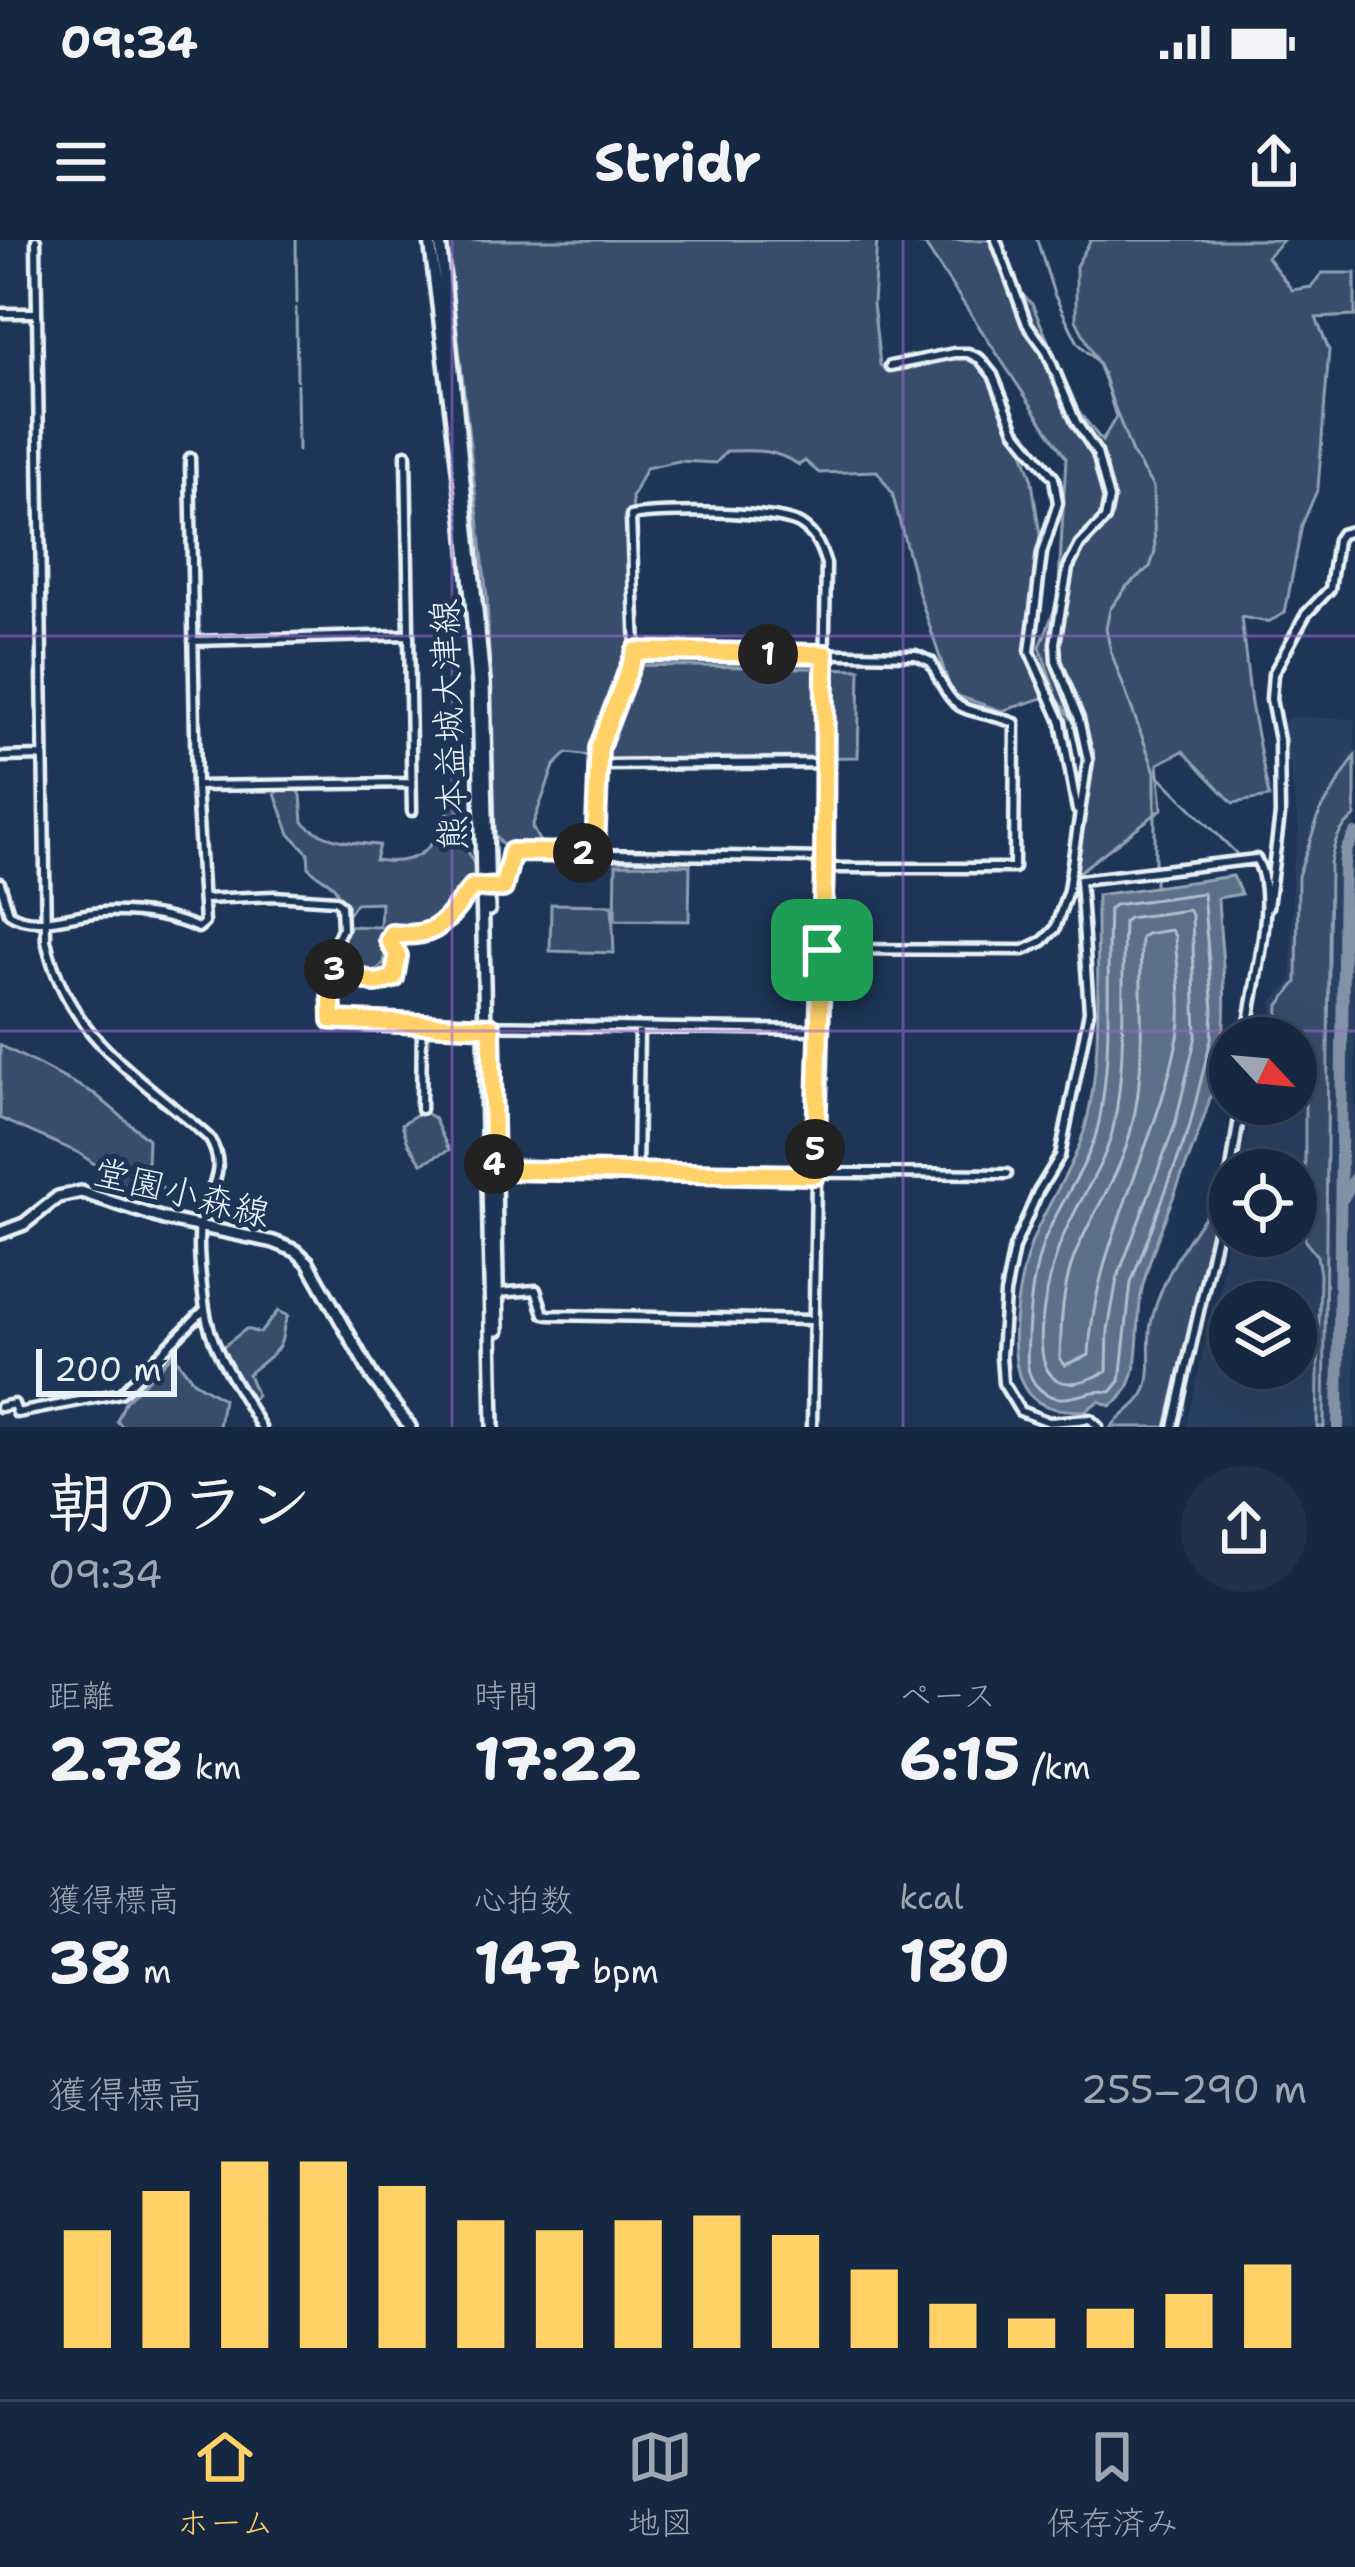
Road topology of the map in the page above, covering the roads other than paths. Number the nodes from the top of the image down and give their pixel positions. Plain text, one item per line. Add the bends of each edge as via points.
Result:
1 (35, 240) edge
2 (430, 240) edge
3 (440, 240) edge
4 (996, 240) edge
5 (0, 313) edge
6 (35, 313) junction
7 (890, 366) dead end
8 (406, 454) dead end
9 (190, 458) dead end
10 (1355, 530) edge
11 (408, 634) junction
12 (193, 641) junction
13 (636, 651) junction
14 (825, 654) junction
15 (42, 756) junction
16 (0, 757) edge
17 (824, 763) junction
18 (598, 765) junction
19 (411, 783) junction
20 (196, 786) junction
21 (412, 811) dead end
22 (1078, 816) junction
23 (595, 853) junction
24 (824, 863) junction
25 (0, 883) edge
26 (203, 899) junction
27 (44, 921) junction
28 (822, 950) junction
29 (331, 968) junction
30 (1250, 1005) junction
31 (1249, 1017) edge
32 (422, 1026) junction
33 (489, 1026) junction
34 (638, 1028) junction
35 (817, 1030) junction
36 (421, 1109) dead end
37 (489, 1170) junction
38 (637, 1174) junction
39 (1007, 1174) dead end
40 (815, 1175) junction
41 (200, 1227) junction
42 (0, 1233) edge
43 (1211, 1257) edge
44 (497, 1293) junction
45 (205, 1310) junction
46 (813, 1320) junction
47 (0, 1407) edge
48 (262, 1427) edge
49 (410, 1427) edge
50 (496, 1427) edge
51 (812, 1427) edge
52 (1098, 1427) edge
53 (1173, 1427) edge

1 - 6 street
2 - 33 main road, 熊本益城大津線 via 478,686
3 - 33 main road, 熊本益城大津線 via 484,681
4 - 22 street via 1109,490 1105,519 1068,568 1055,643 1088,760
5 - 6 street
6 - 15 street
7 - 22 street via 954,353 980,359 1015,430 1054,478 1058,503 1042,553 1030,652 1061,722
8 - 11 street
9 - 12 street
10 - 30 street via 1336,540 1330,589 1306,614 1273,674 1280,815
11 - 12 street
11 - 19 street
12 - 20 street
13 - 14 street
13 - 14 street via 631,516 770,515 796,522 819,544
13 - 18 street via 601,737
14 - 17 street
14 - 24 street via 925,657 958,707 1015,722 1016,750 1014,868
15 - 16 street
15 - 27 street
17 - 18 street
17 - 24 street
18 - 23 street
19 - 20 street
19 - 21 street
20 - 26 street
22 - 28 street via 1063,912 1033,947
23 - 24 street
23 - 29 street, bridge via 512,852 501,888 473,887 444,924 415,936 392,934 398,973 386,983
24 - 28 street
25 - 27 street via 13,917
26 - 27 street via 198,928 167,916 106,912
26 - 29 street via 335,899 342,929
27 - 41 street via 50,956 85,1030 218,1153
28 - 35 street
29 - 32 street via 334,1023
30 - 31 street
30 - 52 street via 1264,918 1264,871 1256,860 1080,880 1089,1011 1060,1156 1014,1248 1001,1356 1003,1383 1020,1411 1049,1422 1090,1419
32 - 33 street
32 - 36 street
33 - 34 street
33 - 37 main road, 熊本益城大津線
34 - 35 street
34 - 38 street
35 - 40 street
37 - 38 street
37 - 44 main road, 熊本益城大津線
37 - 50 main road, 熊本益城大津線
38 - 40 street
39 - 40 street
40 - 46 street
41 - 42 main road, 堂園小森線 via 70,1192
41 - 45 street
41 - 49 main road, 堂園小森線 via 274,1242 308,1262
43 - 53 street
44 - 46 street via 536,1290 548,1315
44 - 50 main road, 熊本益城大津線
45 - 47 street via 121,1393 17,1413 14,1404
45 - 48 street
46 - 51 street

